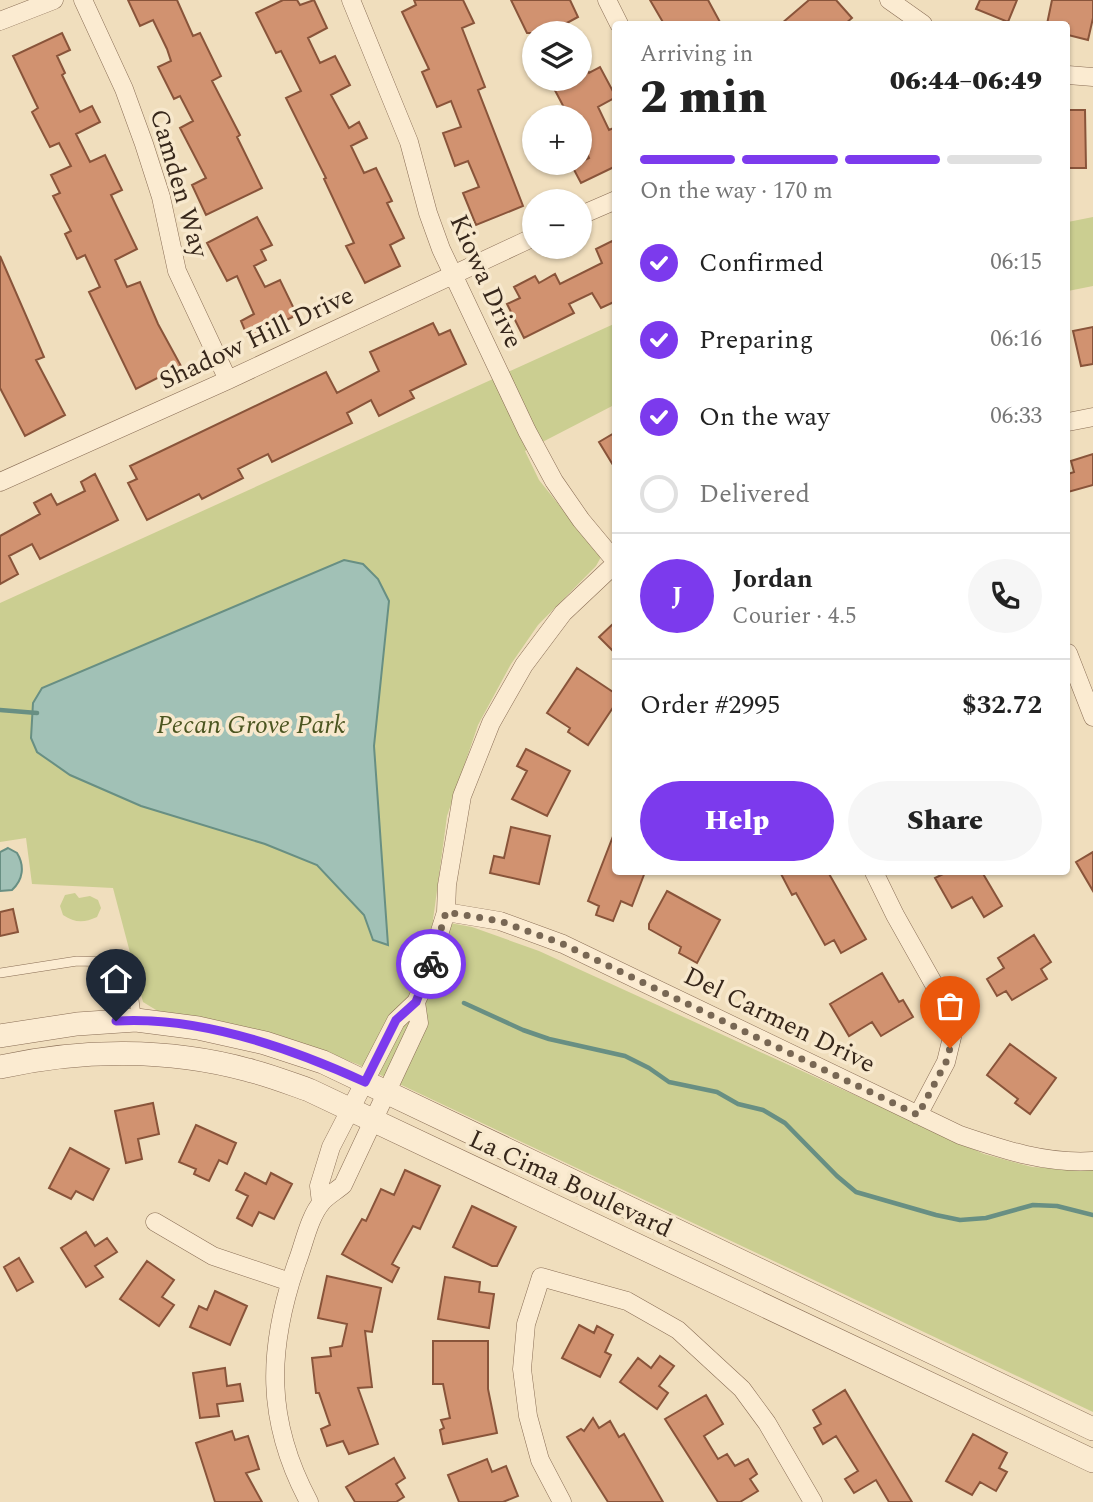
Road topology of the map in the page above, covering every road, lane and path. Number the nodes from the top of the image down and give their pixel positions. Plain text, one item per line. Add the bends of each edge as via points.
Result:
1 (54, 0) edge
2 (83, 0) edge
3 (351, 0) edge
4 (607, 0) edge
5 (889, 0) edge
6 (0, 21) edge
7 (618, 21) edge
8 (919, 21) edge
9 (1070, 75) edge
10 (1093, 77) edge
11 (612, 202) edge
12 (592, 210) edge
13 (522, 242) edge
14 (453, 274) junction
15 (228, 380) junction
16 (1093, 417) edge
17 (1070, 422) edge
18 (0, 482) edge
19 (612, 557) edge
20 (612, 566) edge
21 (1070, 658) edge
22 (1093, 717) edge
23 (875, 875) edge
24 (446, 912) junction
25 (0, 974) edge
26 (416, 1002) junction
27 (136, 1020) junction
28 (0, 1036) edge
29 (137, 1054) junction
30 (0, 1067) edge
31 (365, 1082) junction
32 (387, 1093) junction
33 (351, 1109) junction
34 (918, 1115) junction
35 (374, 1120) junction
36 (1093, 1161) edge
37 (321, 1203) junction
38 (155, 1222) dead end
39 (290, 1282) junction
40 (1093, 1429) edge
41 (1093, 1461) edge
42 (309, 1502) edge
43 (562, 1502) edge
44 (813, 1502) edge

1 - 6 street
2 - 15 street, Camden Way via 144,144 177,271
3 - 14 street, Kiowa Drive via 409,142 428,214
4 - 7 street
5 - 8 street
9 - 10 street
11 - 12 street
13 - 14 street, Shadow Hill Drive
14 - 15 street, Shadow Hill Drive
14 - 19 street, Kiowa Drive via 554,481
15 - 18 street, Shadow Hill Drive
16 - 17 street
20 - 24 street via 564,613 524,665 491,723 462,796
21 - 22 street
23 - 34 street via 949,1011 953,1033 946,1062
24 - 26 street
24 - 34 street, Del Carmen Drive via 500,921 563,944
25 - 27 lane via 77,961 113,962 134,990
26 - 31 street via 396,1020
26 - 32 street via 419,1023
27 - 28 street, La Cima Boulevard
27 - 29 street
27 - 31 street, La Cima Boulevard via 265,1043
29 - 30 street, La Cima Boulevard via 92,1053
29 - 33 street, La Cima Boulevard via 247,1069
31 - 32 street, La Cima Boulevard
31 - 33 street
32 - 35 street
32 - 40 street, La Cima Boulevard
33 - 35 street, La Cima Boulevard
33 - 37 street via 331,1147 319,1186
34 - 36 street, Del Carmen Drive via 1018,1155
35 - 37 street via 343,1185
35 - 41 street, La Cima Boulevard
37 - 39 street
38 - 39 street via 213,1256
39 - 42 street via 276,1344 274,1378 279,1423 295,1475
43 - 44 street via 540,1460 522,1369 526,1324 541,1276 627,1301 678,1330 742,1389

